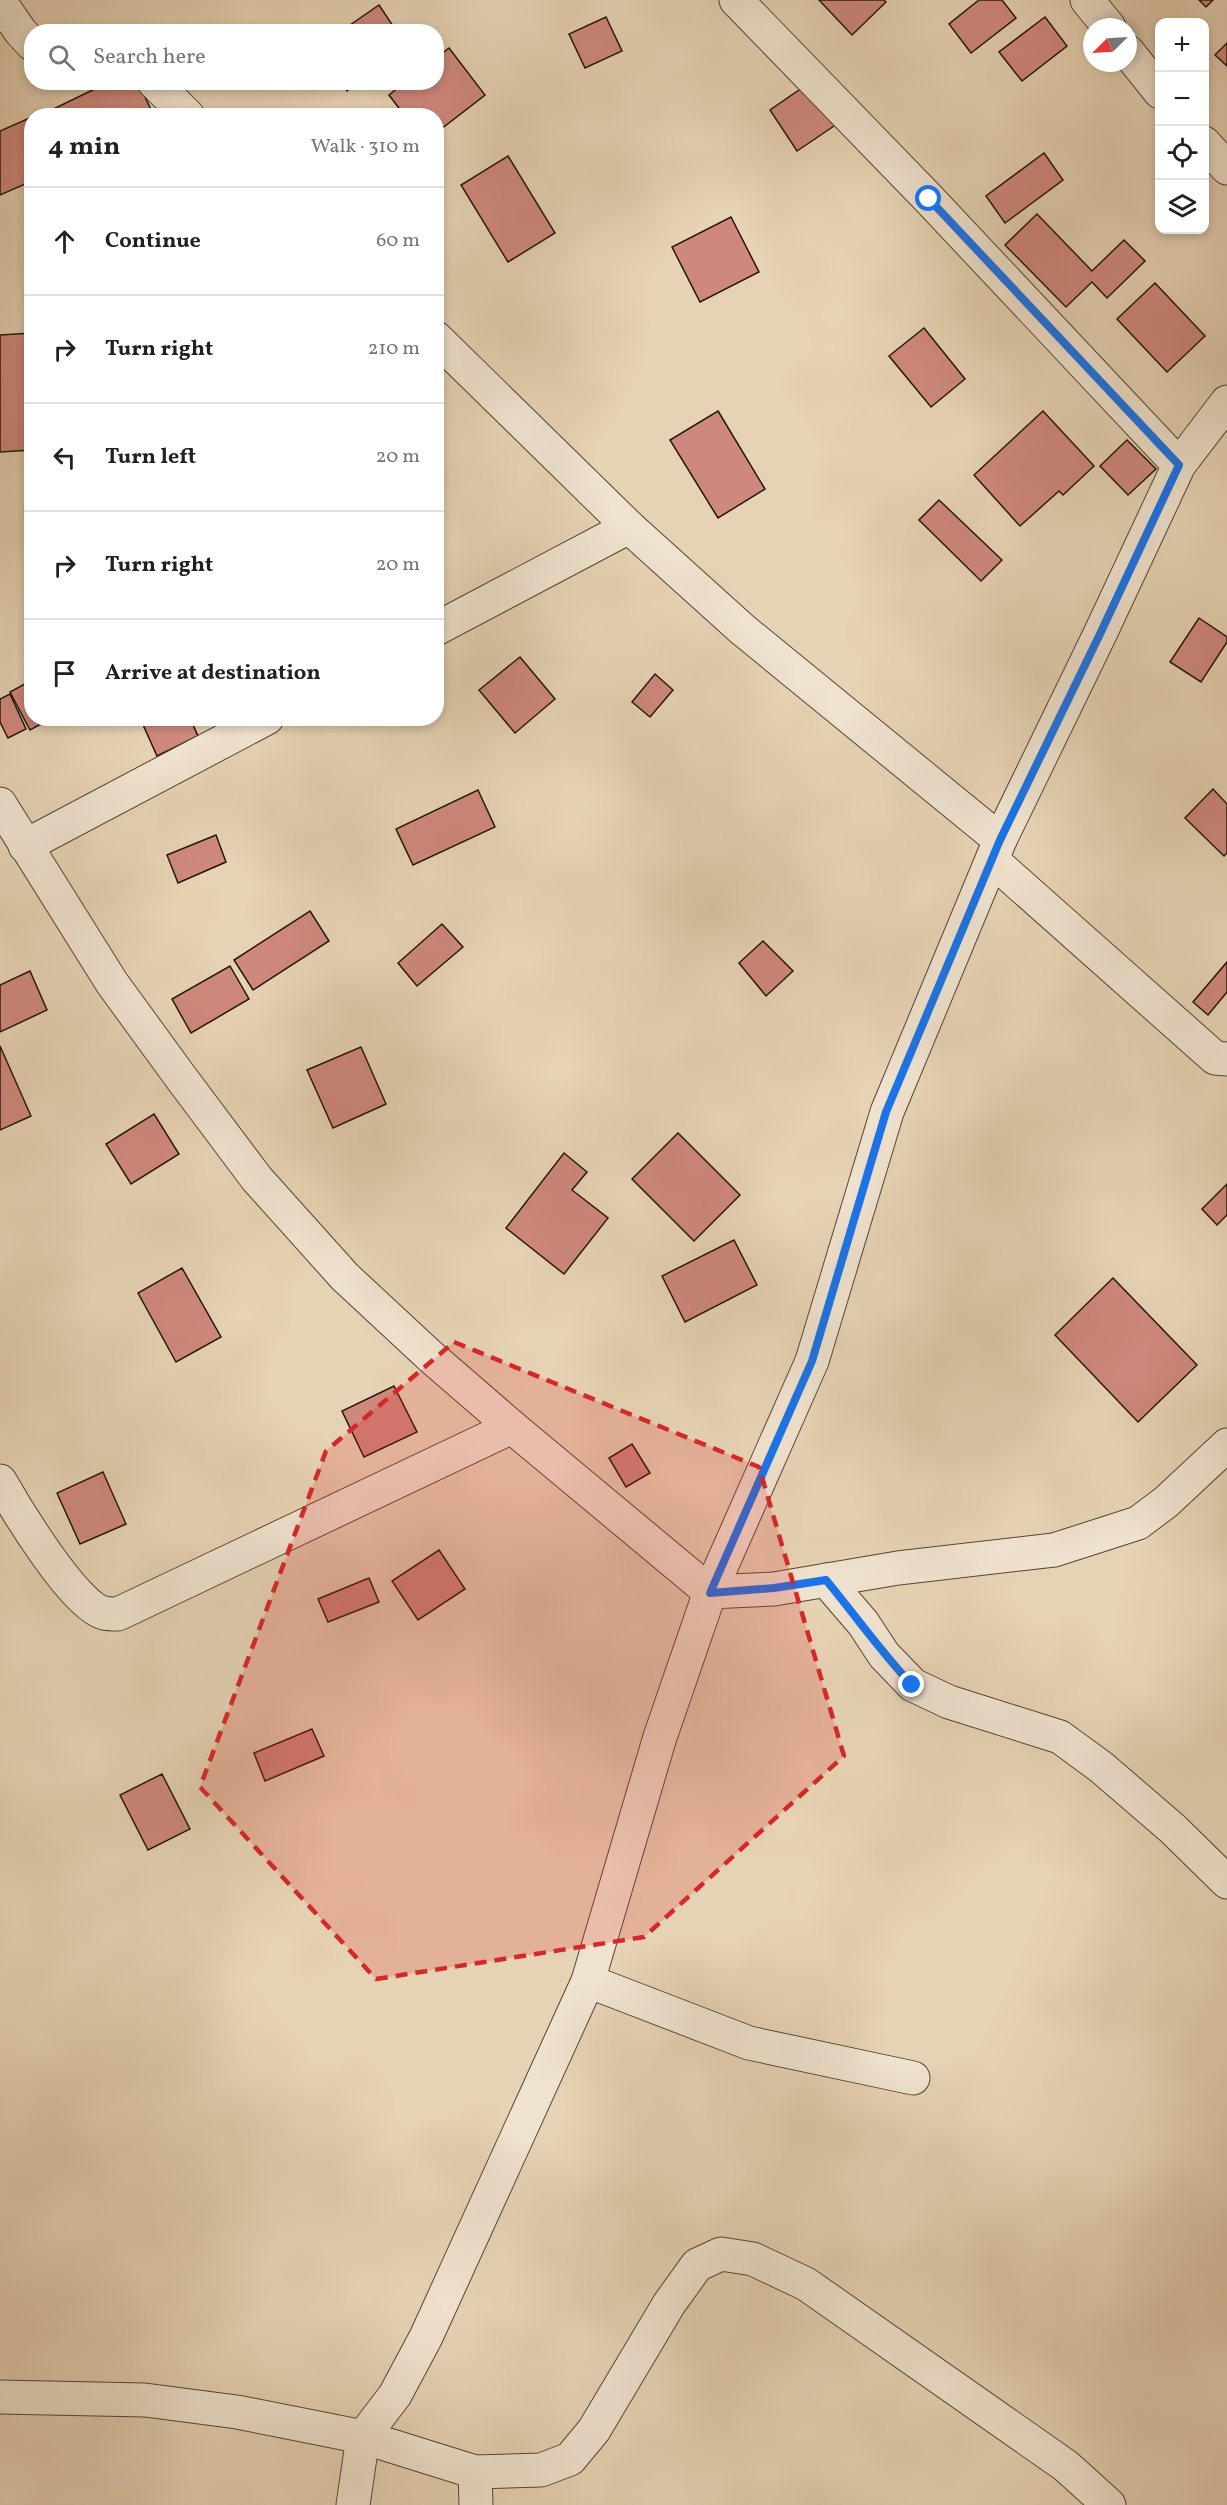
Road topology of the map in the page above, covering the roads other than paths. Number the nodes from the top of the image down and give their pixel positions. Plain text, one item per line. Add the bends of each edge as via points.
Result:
1 (736, 0) edge
2 (1088, 0) edge
3 (0, 2) edge
4 (1101, 18) edge
5 (24, 35) edge
6 (1137, 63) edge
7 (1155, 86) edge
8 (162, 90) edge
9 (181, 108) edge
10 (1209, 148) edge
11 (1227, 168) edge
12 (444, 346) edge
13 (1227, 402) edge
14 (1179, 465) junction
15 (629, 527) junction
16 (444, 625) edge
17 (252, 726) edge
18 (2, 815) edge
19 (25, 846) junction
20 (996, 850) junction
21 (1227, 1059) edge
22 (512, 1427) junction
23 (1227, 1445) edge
24 (0, 1481) edge
25 (826, 1580) junction
26 (710, 1593) junction
27 (1227, 1882) edge
28 (588, 1981) junction
29 (913, 2078) dead end
30 (0, 2397) edge
31 (363, 2437) junction
32 (475, 2472) junction
33 (353, 2505) edge
34 (477, 2505) edge
35 (1109, 2505) edge

1 - 14 street
2 - 4 street
3 - 5 street
6 - 7 street
8 - 9 street
10 - 11 street
12 - 15 street
13 - 14 street
14 - 20 street
15 - 16 street
15 - 20 street
17 - 19 street
18 - 19 street
19 - 22 street via 112,983 257,1179 345,1277
20 - 21 street via 1215,1058
20 - 26 street via 886,1112 812,1361
22 - 24 street via 118,1614 102,1613 76,1592 27,1529
22 - 26 street
23 - 25 street via 1167,1502 1138,1523 1094,1538 1054,1550
25 - 26 street
25 - 27 street via 912,1685 949,1702 1060,1737 1173,1829
26 - 28 street via 660,1737
28 - 29 street via 749,2043
28 - 31 street via 426,2337 395,2395
30 - 31 street via 145,2400 237,2412
31 - 32 street
31 - 33 street
32 - 34 street
32 - 35 street via 541,2470 570,2459 594,2430 669,2304 697,2265 721,2254 753,2259 806,2284 1066,2466

